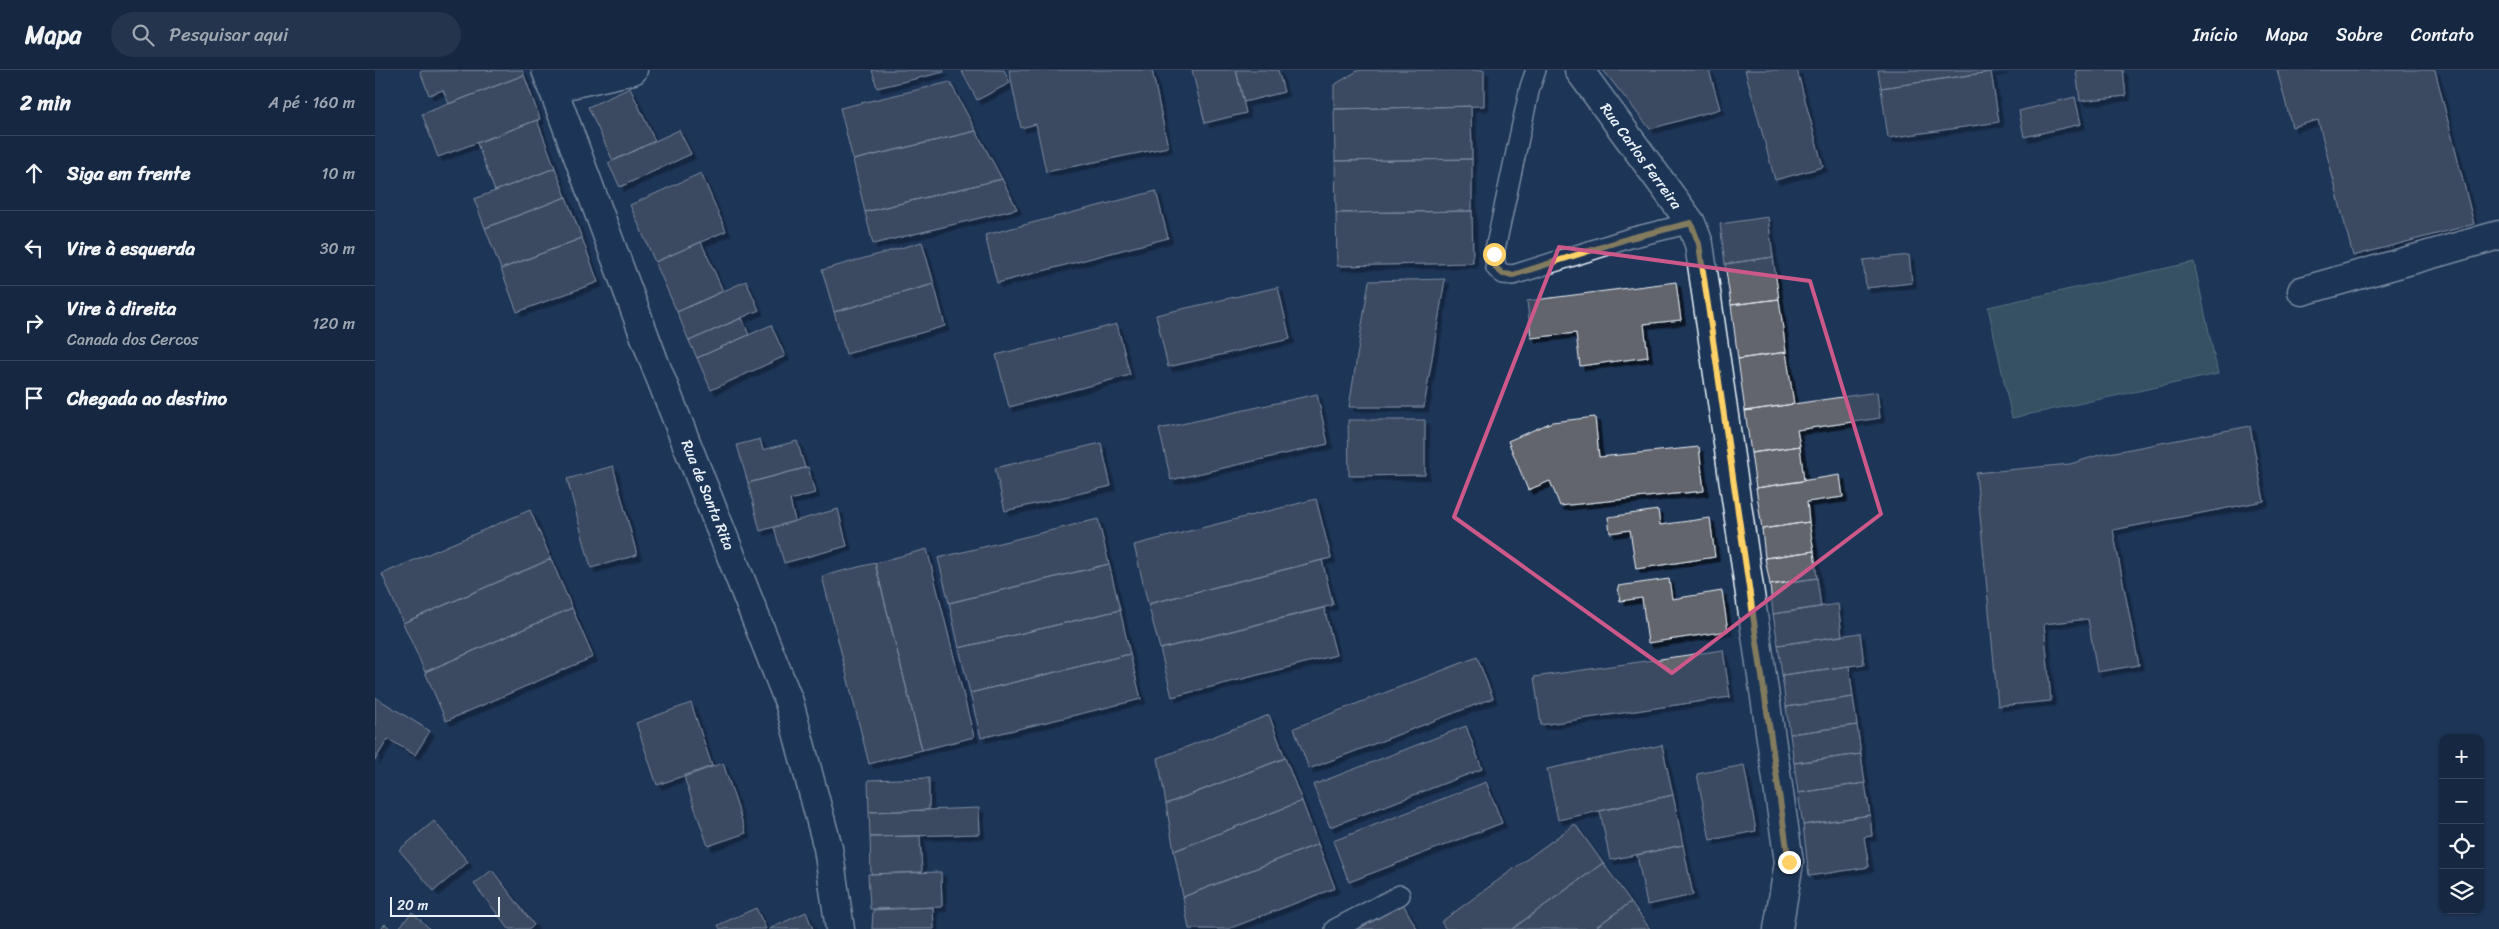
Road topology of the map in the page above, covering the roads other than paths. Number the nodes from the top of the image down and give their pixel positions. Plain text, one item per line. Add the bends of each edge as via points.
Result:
1 (633, 70) edge
2 (1536, 70) edge
3 (1579, 70) edge
4 (549, 79) edge
5 (1695, 234) junction
6 (2499, 235) edge
7 (2302, 291) dead end
8 (1400, 895) dead end
9 (840, 929) edge
10 (1335, 929) edge
11 (1778, 929) edge

1 - 4 street
2 - 5 lane via 1494,254 1496,268 1503,274 1513,275 1630,238
3 - 5 street, Rua Carlos Ferreira
4 - 9 street, Rua de Santa Rita via 655,364 789,702 827,848
5 - 11 street via 1789,862
6 - 7 street
8 - 10 lane

